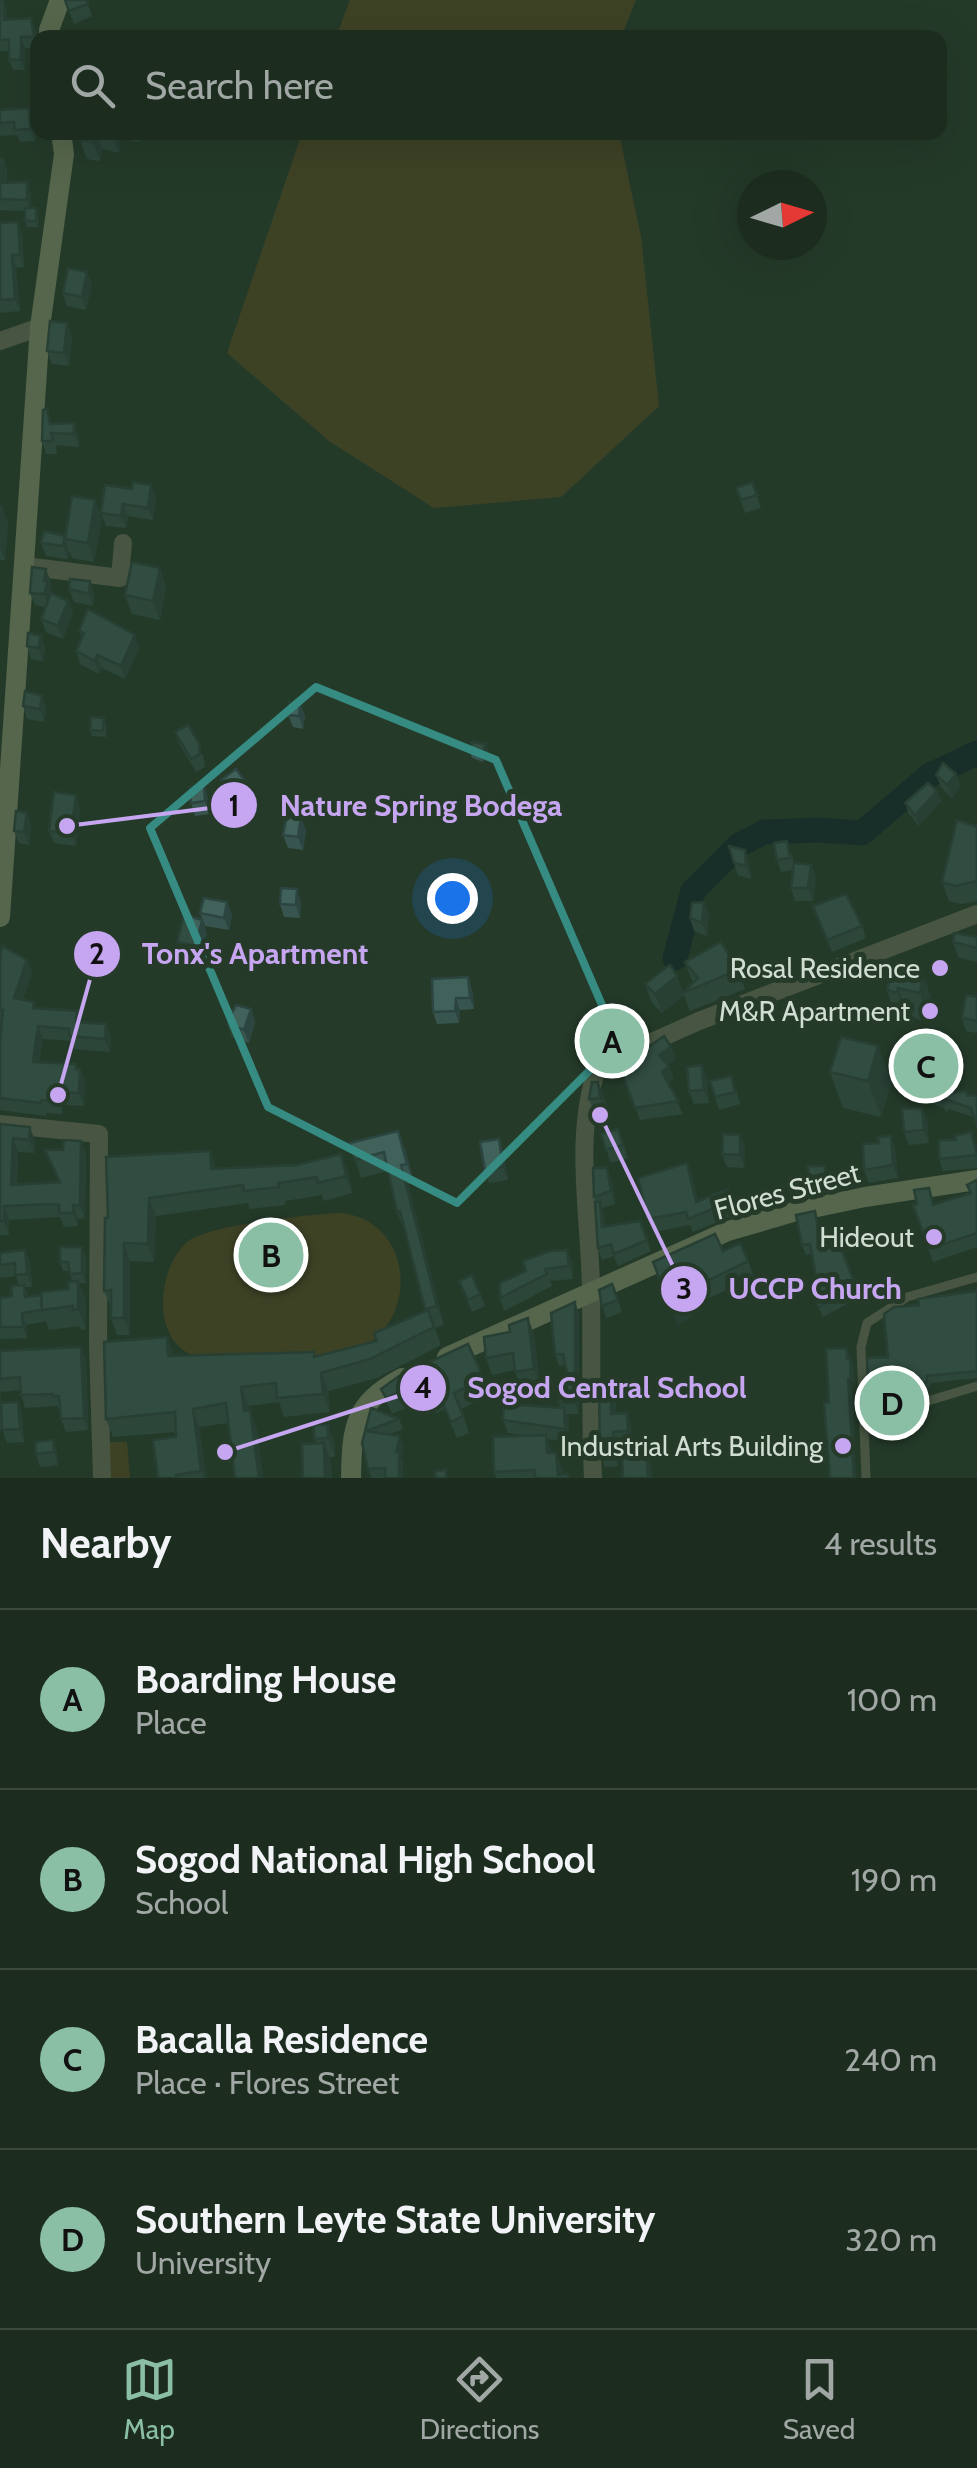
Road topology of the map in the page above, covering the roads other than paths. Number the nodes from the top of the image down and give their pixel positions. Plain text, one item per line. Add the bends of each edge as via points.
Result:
1 (60, 0) edge
2 (48, 30) edge
3 (62, 140) edge
4 (40, 326) junction
5 (0, 340) edge
6 (123, 543) dead end
7 (25, 566) junction
8 (4, 834) edge
9 (977, 914) edge
10 (0, 918) edge
11 (0, 1124) edge
12 (977, 1180) edge
13 (977, 1277) edge
14 (592, 1292) junction
15 (98, 1345) junction
16 (78, 1347) edge
17 (977, 1386) edge
18 (911, 1402) junction
19 (862, 1405) junction
20 (913, 1421) dead end
21 (102, 1478) edge
22 (351, 1478) edge
23 (593, 1478) edge
24 (866, 1478) edge

1 - 2 street
3 - 4 street
4 - 5 street
4 - 7 street
6 - 7 street via 120,578
7 - 8 street
8 - 10 street
9 - 14 street via 598,1066 585,1136
11 - 15 street via 100,1134
12 - 14 street, Flores Street via 793,1212 728,1231
13 - 19 lane via 907,1297 867,1323
14 - 22 street, Flores Street via 373,1396 357,1415
14 - 23 street
15 - 16 street
15 - 21 street
17 - 18 lane
18 - 19 lane
18 - 20 lane
19 - 24 lane

